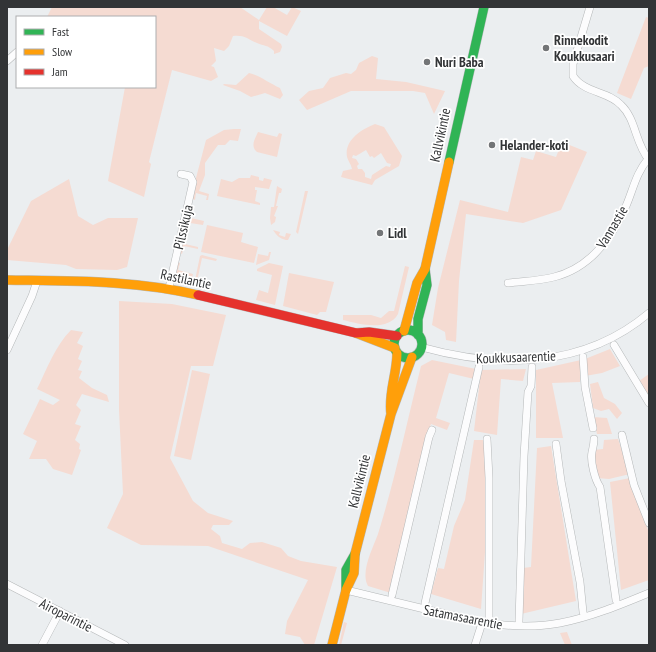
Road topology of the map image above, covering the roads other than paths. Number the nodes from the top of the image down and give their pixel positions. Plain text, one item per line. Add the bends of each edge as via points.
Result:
1 (484, 7) edge
2 (590, 7) edge
3 (16, 53) edge
4 (7, 61) edge
5 (648, 160) edge
6 (181, 174) dead end
7 (424, 269) junction
8 (7, 280) edge
9 (37, 281) junction
10 (508, 283) dead end
11 (170, 288) junction
12 (649, 313) edge
13 (356, 333) junction
14 (401, 333) junction
15 (418, 335) junction
16 (614, 345) dead end
17 (421, 347) junction
18 (7, 350) edge
19 (396, 351) junction
20 (412, 357) junction
21 (583, 357) dead end
22 (479, 367) dead end
23 (532, 367) dead end
24 (649, 403) edge
25 (391, 414) junction
26 (593, 428) dead end
27 (432, 430) dead end
28 (622, 435) dead end
29 (487, 439) dead end
30 (594, 439) dead end
31 (556, 444) dead end
32 (649, 523) edge
33 (7, 584) edge
34 (346, 590) junction
35 (649, 593) edge
36 (392, 595) dead end
37 (616, 600) dead end
38 (425, 604) dead end
39 (60, 611) junction
40 (583, 612) dead end
41 (489, 618) dead end
42 (519, 621) dead end
43 (482, 623) junction
44 (42, 645) edge
45 (124, 645) edge
46 (332, 645) edge
47 (476, 645) edge

1 - 7 main road, Kallvikintie
2 - 5 street via 573,64 573,76 582,86 622,105 631,120 640,148
3 - 4 street
5 - 10 street, Vannastie via 638,174 616,226 593,256 556,277
6 - 11 street, Pilssikuja via 190,176 192,186
7 - 14 main road, Kallvikintie via 417,283 411,312
7 - 15 main road, Kallvikintie via 426,285 418,319
8 - 9 main road, Rastilantie
9 - 11 main road, Rastilantie via 110,282
9 - 18 street
11 - 13 main road, Rastilantie
12 - 17 street, Koukkusaarentie via 625,331 598,345 546,358 480,360
13 - 14 main road, Rastilantie
13 - 19 main road, Rastilantie
14 - 15 main road via 412,331
14 - 19 main road via 395,340
15 - 17 main road
16 - 24 street
17 - 20 main road
19 - 20 main road via 404,357
19 - 25 main road, Kallvikintie via 397,368 389,400
20 - 25 main road, Kallvikintie via 398,403
21 - 26 street via 585,387
22 - 38 street
23 - 42 street via 524,456
25 - 34 main road, Kallvikintie via 355,554 356,563
27 - 36 street
28 - 32 street via 634,485
29 - 41 street via 490,478
30 - 37 street via 592,452 595,480 600,487
31 - 40 street
33 - 39 street, Airoparintie
34 - 43 street, Satamasaarentie
34 - 46 main road, Kallvikintie
35 - 43 street, Satamasaarentie via 590,615 560,623 519,626
39 - 44 street
39 - 45 street, Airoparintie
43 - 47 street

